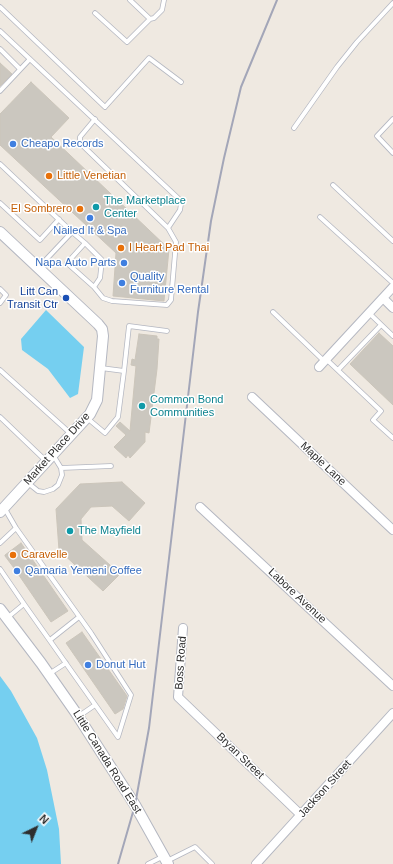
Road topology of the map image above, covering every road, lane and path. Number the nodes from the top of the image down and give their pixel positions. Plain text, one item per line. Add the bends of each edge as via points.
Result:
1 (130, 0) edge
2 (164, 0) edge
3 (393, 1) edge
4 (0, 7) edge
5 (95, 13) dead end
6 (150, 19) junction
7 (0, 31) edge
8 (4, 35) junction
9 (0, 40) edge
10 (0, 49) edge
11 (30, 59) junction
12 (20, 69) junction
13 (181, 82) dead end
14 (0, 91) edge
15 (95, 119) junction
16 (393, 119) edge
17 (294, 128) dead end
18 (393, 153) edge
19 (0, 164) edge
20 (333, 185) dead end
21 (0, 203) edge
22 (320, 217) dead end
23 (59, 219) junction
24 (168, 228) junction
25 (0, 232) edge
26 (72, 232) junction
27 (393, 241) edge
28 (84, 243) junction
29 (38, 268) junction
30 (393, 283) edge
31 (94, 287) junction
32 (393, 287) edge
33 (0, 289) edge
34 (383, 298) junction
35 (0, 303) edge
36 (393, 308) edge
37 (273, 312) dead end
38 (369, 313) junction
39 (381, 325) junction
40 (167, 331) dead end
41 (393, 336) edge
42 (323, 362) junction
43 (100, 368) junction
44 (0, 369) edge
45 (124, 370) junction
46 (338, 370) junction
47 (252, 398) dead end
48 (0, 418) edge
49 (87, 418) junction
50 (71, 434) junction
51 (393, 438) edge
52 (50, 458) junction
53 (111, 466) dead end
54 (61, 468) junction
55 (27, 482) junction
56 (200, 507) dead end
57 (2, 510) edge
58 (16, 528) junction
59 (393, 530) edge
60 (0, 543) edge
61 (0, 569) edge
62 (24, 604) junction
63 (0, 609) edge
64 (79, 617) junction
65 (7, 618) junction
66 (183, 628) dead end
67 (50, 640) junction
68 (66, 663) junction
69 (49, 674) junction
70 (393, 686) edge
71 (178, 697) joint
72 (95, 705) junction
73 (393, 713) edge
74 (78, 717) junction
75 (301, 815) junction
76 (166, 860) edge
77 (148, 864) edge
78 (212, 864) edge
79 (256, 864) edge

1 - 6 lane
2 - 6 lane via 162,10
3 - 17 lane via 337,67
4 - 13 lane via 105,107 149,58
5 - 6 lane via 127,42
7 - 8 lane
8 - 9 lane
8 - 11 lane
10 - 12 lane
11 - 12 lane
11 - 15 lane
12 - 14 lane
15 - 24 lane via 179,199 180,210
15 - 24 lane via 80,137 82,146
16 - 18 lane via 377,136
19 - 23 lane
20 - 27 lane
21 - 23 lane via 40,240
22 - 30 lane
23 - 26 lane
24 - 31 lane via 176,242 171,300 167,305 112,301 103,298
25 - 29 street, Market Place Drive
26 - 28 lane
26 - 29 lane
28 - 31 lane via 102,260 100,278
28 - 31 lane via 67,263
29 - 43 street, Market Place Drive via 100,326 103,336
32 - 34 street
33 - 35 lane via 6,295
34 - 36 street
34 - 38 street
37 - 42 lane
38 - 39 lane
38 - 42 street
39 - 41 lane
39 - 46 lane
40 - 45 lane via 129,326
42 - 46 lane
43 - 45 lane
43 - 49 street, Market Place Drive via 97,400
44 - 50 lane
45 - 49 lane via 118,417 105,433
46 - 51 lane via 381,411 373,420
47 - 59 street, Maple Lane
48 - 52 lane
49 - 50 street, Market Place Drive
50 - 52 street, Market Place Drive
52 - 54 lane
52 - 55 street, Market Place Drive
53 - 54 lane
54 - 55 lane via 62,476 58,485 48,491 38,491
55 - 57 street, Market Place Drive
56 - 70 street, Labore Avenue
57 - 58 lane
58 - 60 lane
58 - 64 lane
61 - 62 lane
62 - 65 lane
62 - 67 lane
63 - 65 street, Little Canada Road East
64 - 67 lane
64 - 72 lane via 131,695 118,737
65 - 69 street, Little Canada Road East
66 - 71 street, Boss Road
67 - 68 lane
68 - 69 lane
68 - 72 lane
69 - 74 street, Little Canada Road East
71 - 75 street, Bryan Street
72 - 74 lane
73 - 75 street, Jackson Street
74 - 76 street, Little Canada Road East via 135,805
75 - 79 street, Jackson Street
76 - 77 lane
76 - 78 lane via 195,847

